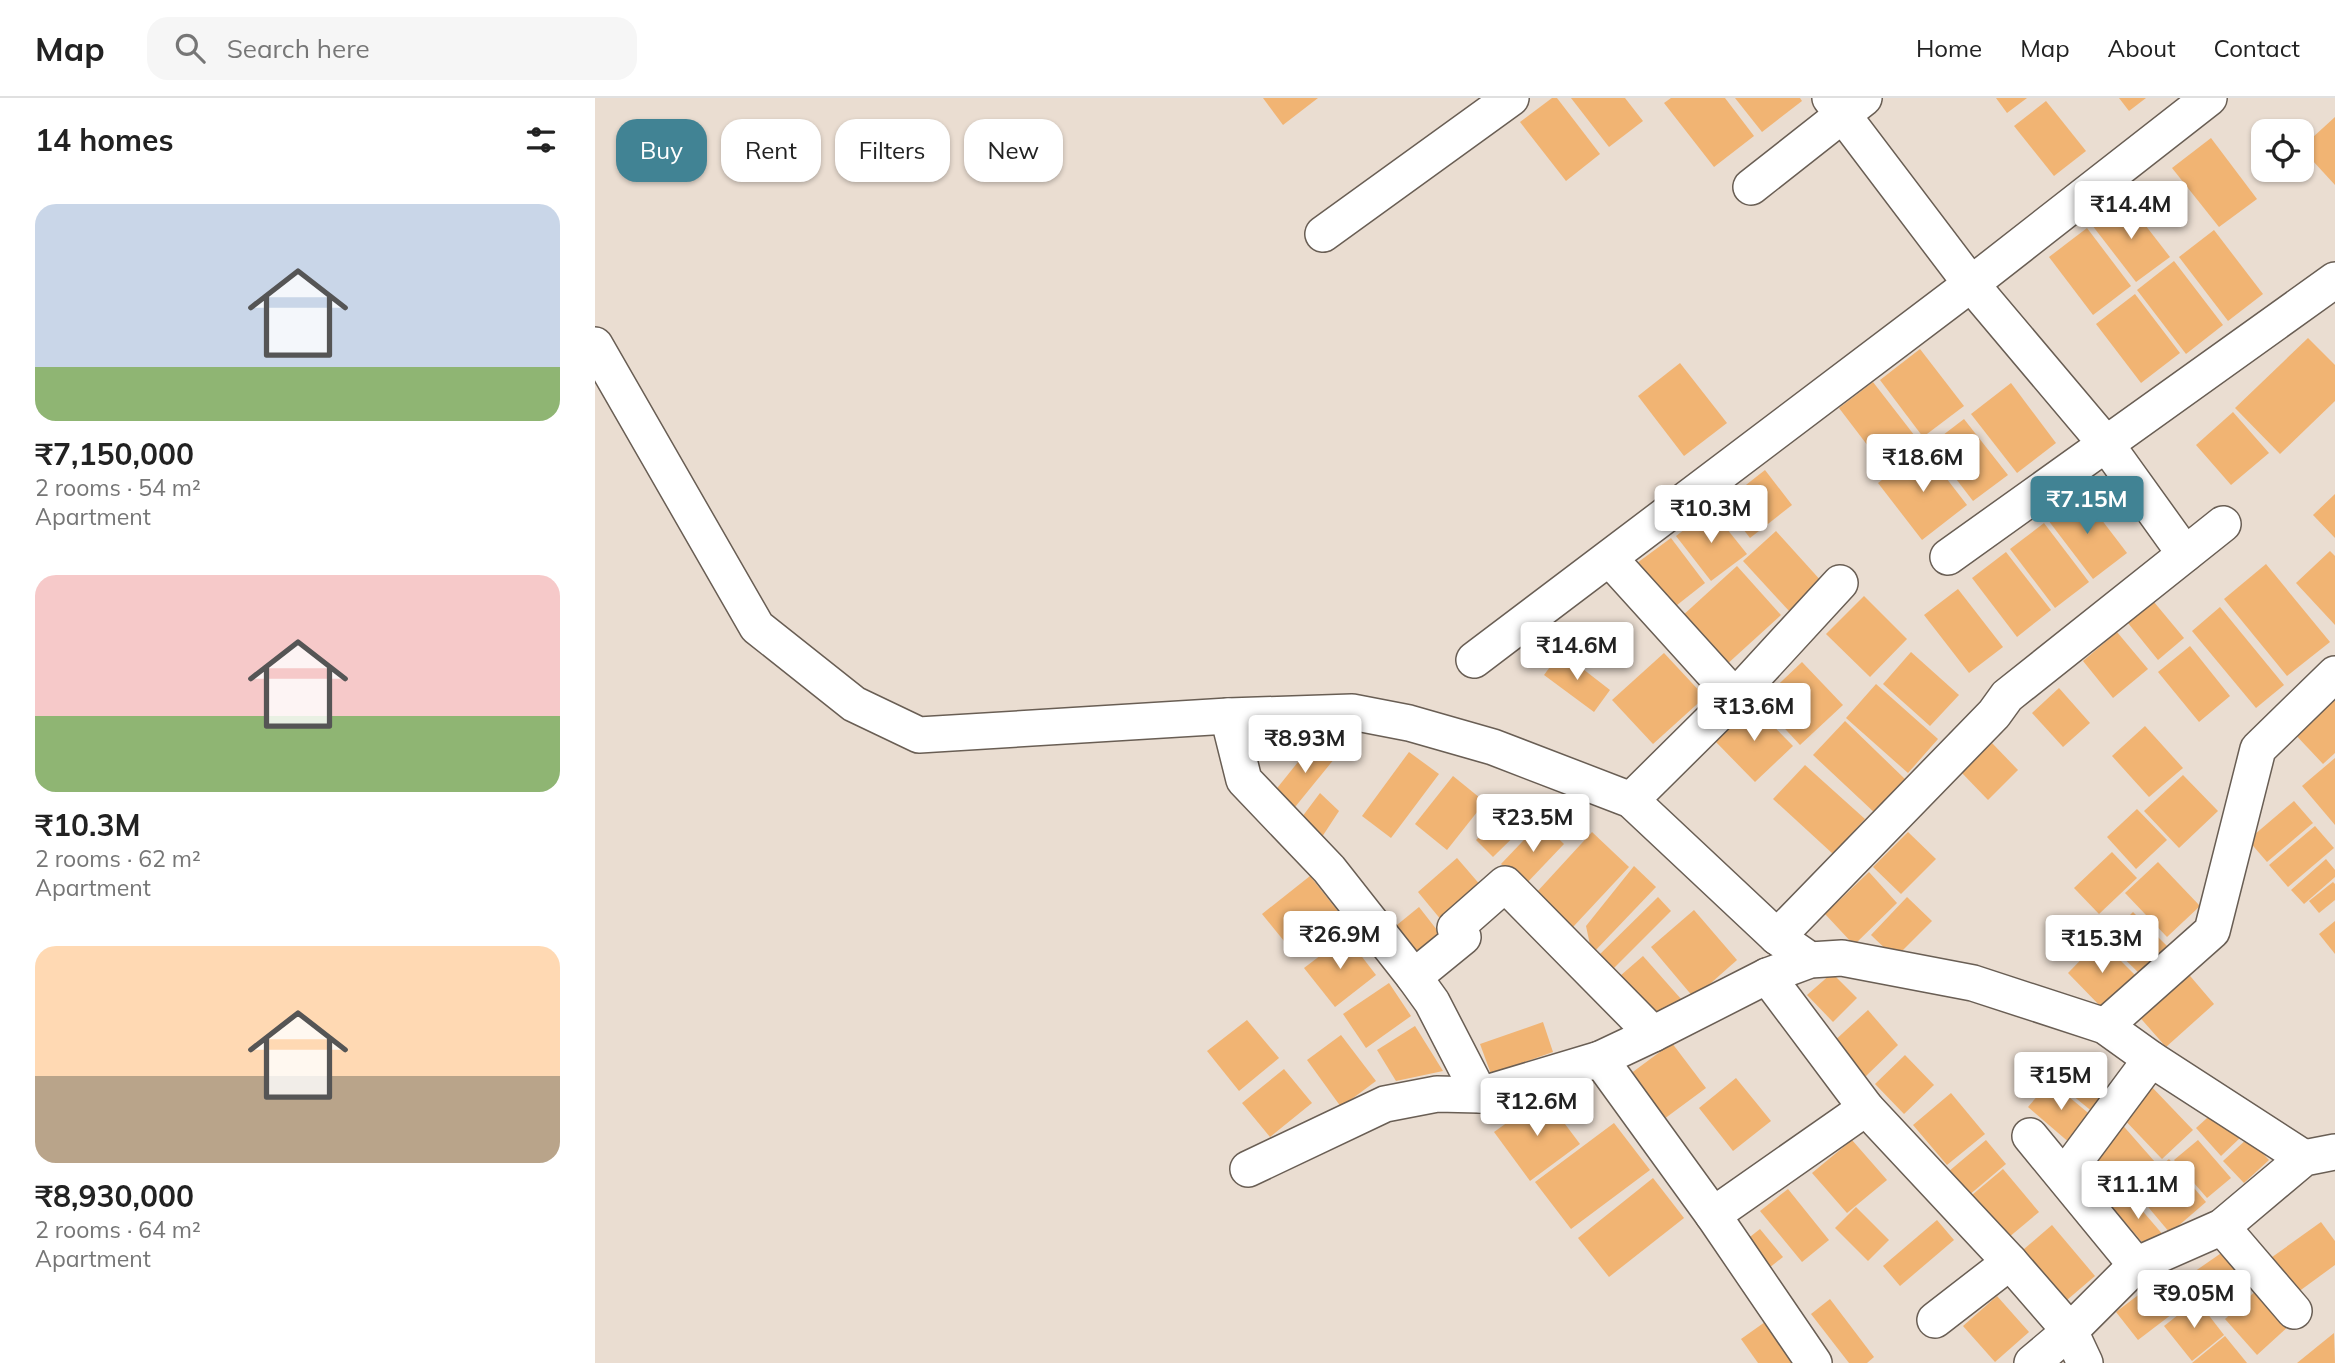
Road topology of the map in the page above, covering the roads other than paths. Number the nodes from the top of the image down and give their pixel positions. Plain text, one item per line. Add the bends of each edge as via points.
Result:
1 (1511, 98) edge
2 (2209, 98) edge
3 (1845, 104) edge
4 (1751, 187) dead end
5 (1323, 234) dead end
6 (2335, 280) edge
7 (1971, 284) junction
8 (595, 345) edge
9 (2106, 444) junction
10 (2223, 524) dead end
11 (2185, 554) junction
12 (1948, 557) dead end
13 (1610, 559) junction
14 (1840, 583) dead end
15 (1474, 660) dead end
16 (2335, 674) edge
17 (1735, 697) junction
18 (1228, 716) junction
19 (1631, 800) junction
20 (1777, 937) junction
21 (1810, 960) junction
22 (1767, 976) junction
23 (1414, 977) junction
24 (2105, 1026) junction
25 (1653, 1034) junction
26 (1600, 1059) junction
27 (2151, 1059) junction
28 (1480, 1095) junction
29 (1866, 1108) junction
30 (2030, 1136) dead end
31 (2319, 1155) edge
32 (1248, 1169) dead end
33 (2064, 1176) junction
34 (1713, 1215) junction
35 (2222, 1227) junction
36 (2010, 1262) junction
37 (2136, 1265) junction
38 (2294, 1311) dead end
39 (1935, 1320) dead end
40 (2070, 1331) junction
41 (1814, 1363) edge
42 (2032, 1363) edge
43 (2085, 1363) edge

1 - 5 street
2 - 7 street
3 - 4 street
3 - 7 street
6 - 9 street
7 - 9 street
7 - 13 street
8 - 18 street via 757,627 854,704 919,734
9 - 11 street
9 - 12 street
10 - 11 street
11 - 20 street via 2007,696
13 - 15 street
13 - 17 street
14 - 17 street
16 - 24 street via 2258,749 2212,931
17 - 19 street
18 - 19 street via 1352,712 1409,723 1493,747
18 - 23 street via 1244,780 1329,869
19 - 20 street
20 - 21 street
21 - 22 street
21 - 24 street via 1842,958 1972,984
22 - 25 street
22 - 29 street
23 - 25 street via 1463,937 1455,928 1505,884
23 - 28 street via 1432,1002
24 - 27 street
25 - 26 street
26 - 28 street
26 - 34 street
27 - 31 street
27 - 33 street
28 - 32 street via 1437,1094 1385,1104
29 - 34 street
29 - 36 street
30 - 33 street
31 - 35 street
33 - 37 street
34 - 41 street
35 - 37 street
35 - 38 street
36 - 39 street
36 - 40 street
37 - 40 street
40 - 42 street
40 - 43 street

